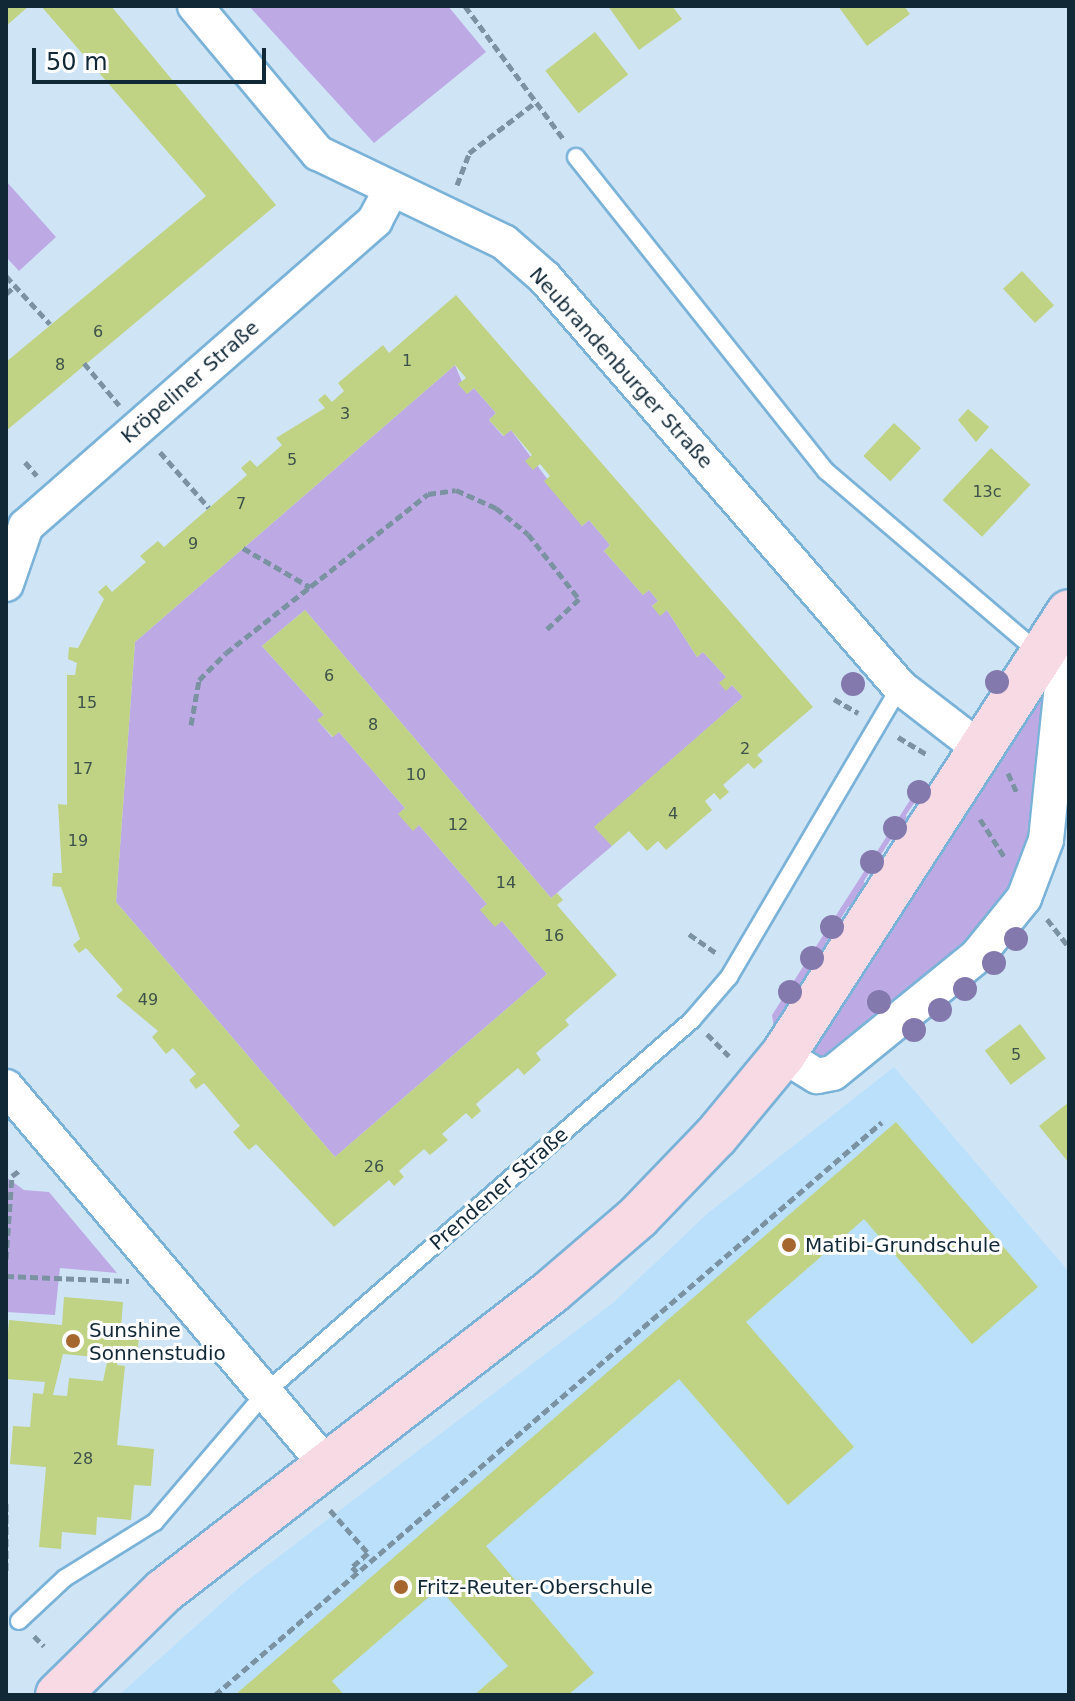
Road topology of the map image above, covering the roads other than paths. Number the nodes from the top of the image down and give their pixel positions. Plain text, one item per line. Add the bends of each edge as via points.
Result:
1 (195, 6) edge
2 (576, 157) road end
3 (391, 190) junction
4 (6, 584) edge
5 (1069, 612) edge
6 (1041, 655) junction
7 (900, 687) junction
8 (978, 747) junction
9 (783, 1055) junction
10 (6, 1087) edge
11 (266, 1392) junction
12 (326, 1464) junction
13 (19, 1621) dead end
14 (58, 1695) edge

1 - 3 street, Neubrandenburger Straße via 318,153
2 - 6 lane via 826,471
3 - 4 street, Kröpeliner Straße via 375,220 26,526
3 - 7 street, Neubrandenburger Straße via 504,242 545,278
5 - 6 main road
6 - 8 main road
6 - 9 street via 1063,675 1046,840 1027,894 977,956 833,1073 817,1076
7 - 8 street, Neubrandenburger Straße
7 - 11 lane, Prendener Straße via 735,966 692,1020
8 - 9 main road
9 - 12 main road via 638,1217
10 - 11 street
11 - 12 street
11 - 13 lane, Prendener Straße via 155,1522 65,1578
12 - 14 main road via 164,1591

